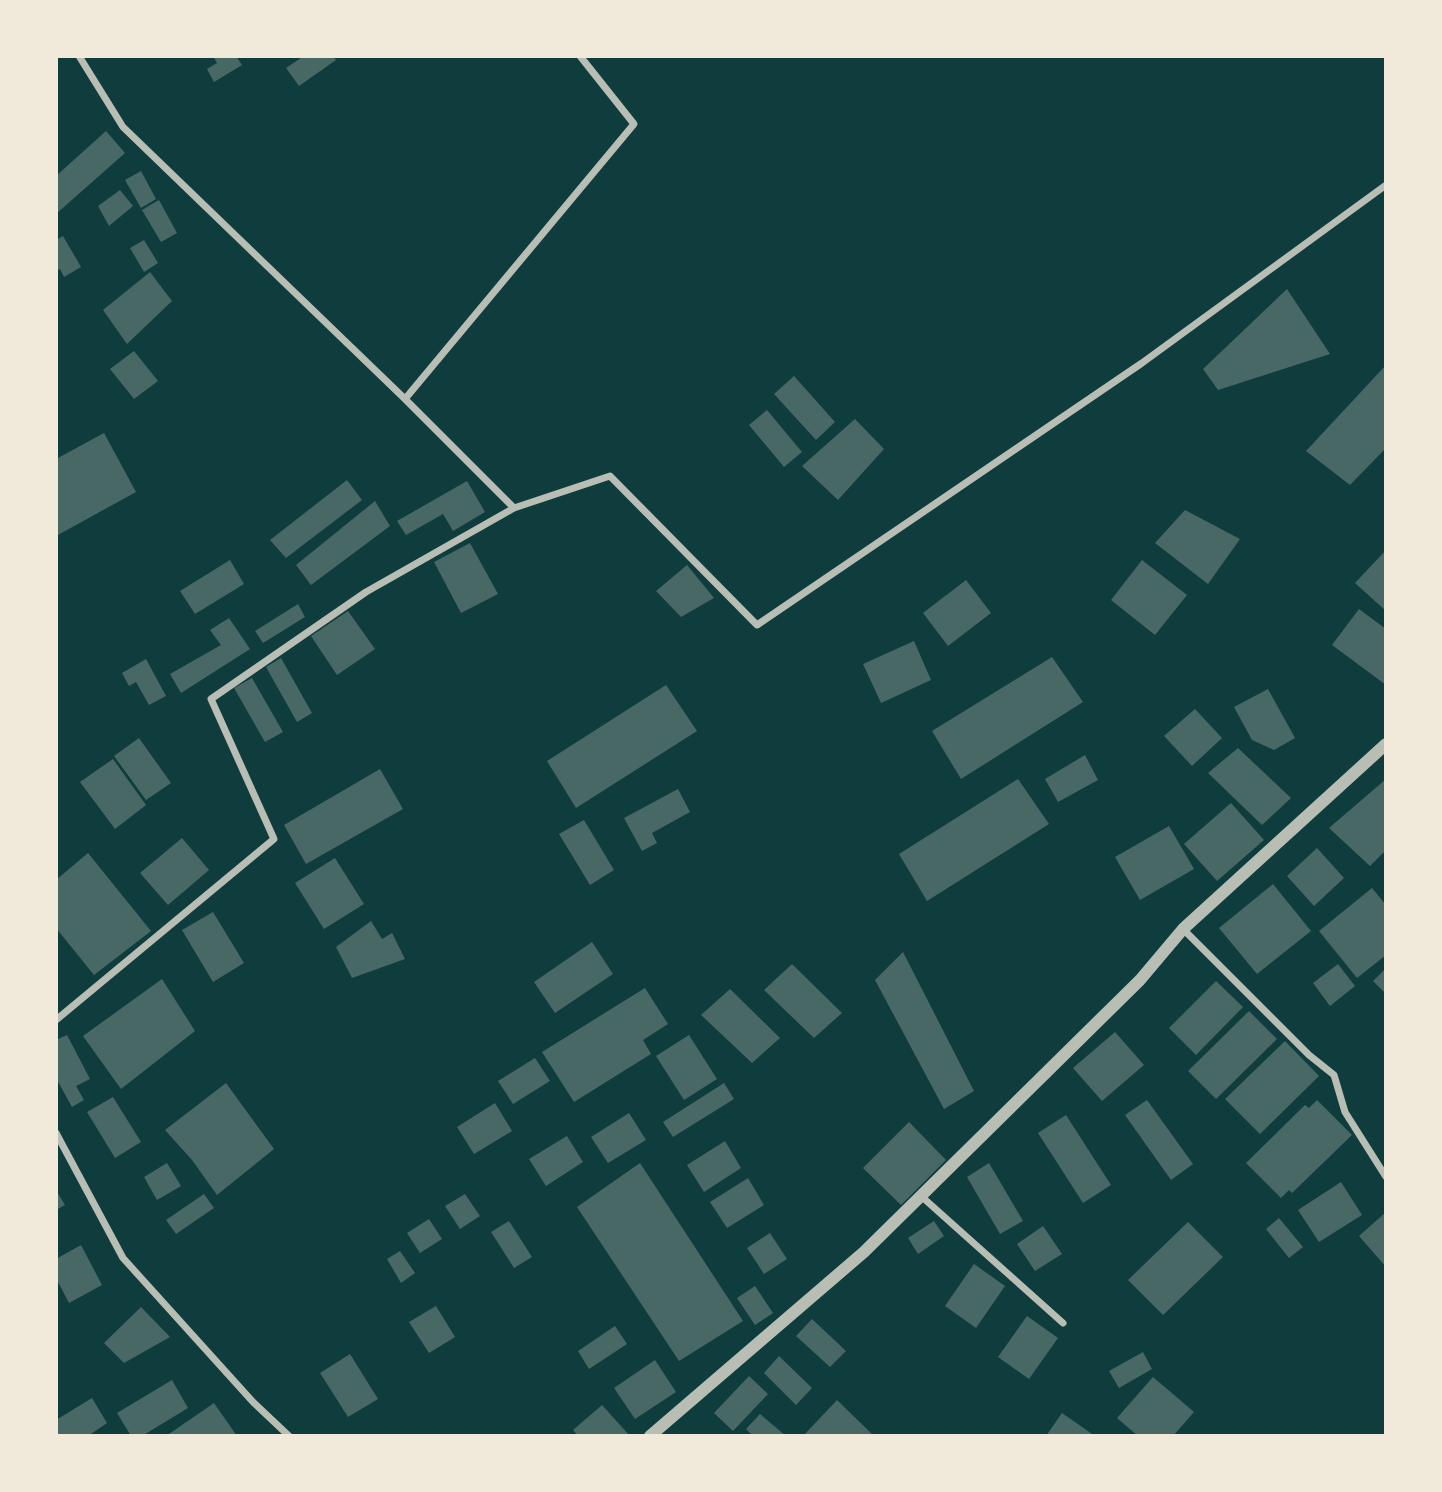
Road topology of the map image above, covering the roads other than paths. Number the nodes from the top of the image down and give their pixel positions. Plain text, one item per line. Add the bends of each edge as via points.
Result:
1 (79, 56) edge
2 (580, 56) edge
3 (1386, 185) edge
4 (405, 399) junction
5 (514, 508) junction
6 (1386, 744) edge
7 (1182, 929) junction
8 (56, 1020) edge
9 (56, 1133) edge
10 (1386, 1177) edge
11 (921, 1196) junction
12 (1063, 1323) dead end
13 (289, 1436) edge
14 (650, 1436) edge

1 - 4 street via 123,127
2 - 4 street via 635,124
3 - 5 street via 1142,363 757,625 610,476
4 - 5 street
5 - 8 street via 366,592 211,699 274,839
6 - 7 street
7 - 10 street via 1334,1075 1345,1111
7 - 11 street via 1140,980
9 - 13 street via 123,1258
11 - 12 street
11 - 14 street via 864,1252

